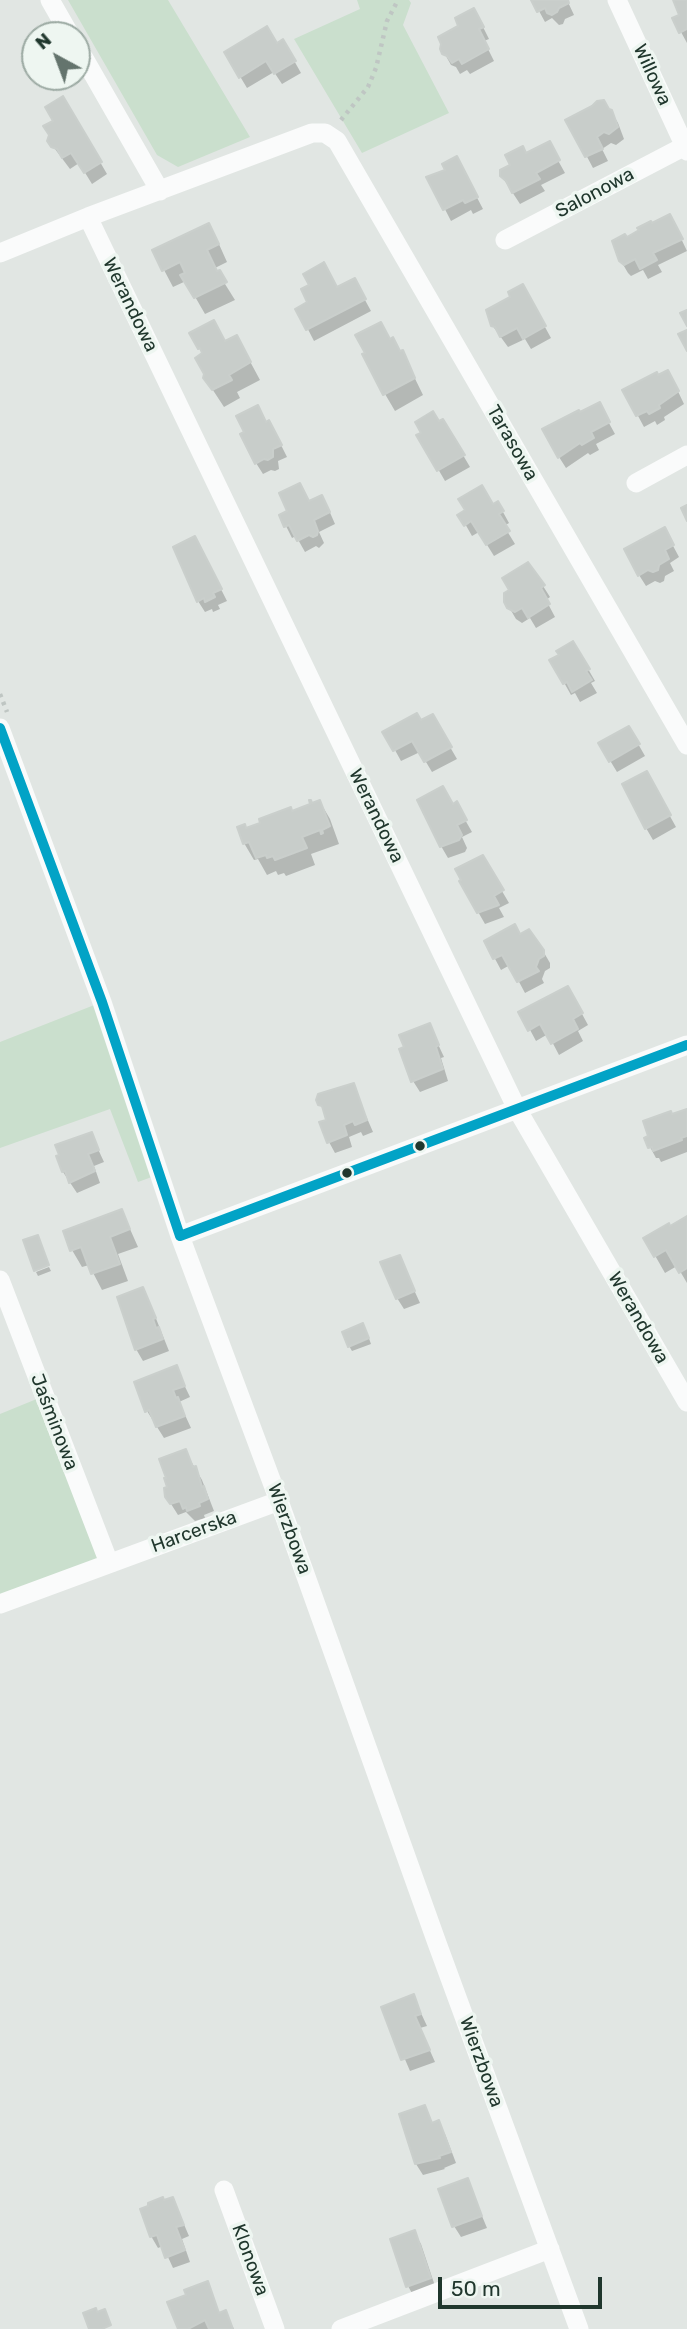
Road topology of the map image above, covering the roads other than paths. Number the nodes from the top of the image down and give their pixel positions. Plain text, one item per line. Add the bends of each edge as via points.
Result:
1 (50, 0) edge
2 (617, 0) edge
3 (63, 21) edge
4 (91, 70) edge
5 (686, 148) edge
6 (160, 191) junction
7 (88, 217) junction
8 (505, 240) dead end
9 (0, 253) edge
10 (687, 455) edge
11 (636, 482) dead end
12 (0, 728) edge
13 (687, 745) edge
14 (687, 1045) edge
15 (517, 1109) junction
16 (180, 1236) junction
17 (0, 1280) edge
18 (687, 1402) edge
19 (279, 1501) junction
20 (108, 1563) junction
21 (0, 1604) edge
22 (225, 2190) dead end
23 (550, 2249) junction
24 (275, 2329) edge
25 (341, 2329) edge
26 (579, 2329) edge

1 - 3 street
2 - 5 street, Willowa
4 - 6 street
5 - 8 street, Salonowa
6 - 7 street
6 - 13 street, Tarasowa via 312,133 331,137
7 - 9 street
7 - 15 street, Werandowa
10 - 11 street
12 - 16 street, Wierzbowa via 102,1002
14 - 15 street
15 - 16 street
15 - 18 street, Werandowa
16 - 19 street, Wierzbowa
17 - 20 street, Jaśminowa
19 - 20 street, Harcerska
19 - 23 street, Wierzbowa
20 - 21 street, Harcerska
22 - 24 street, Klonowa
23 - 25 street
23 - 26 street, Wierzbowa

